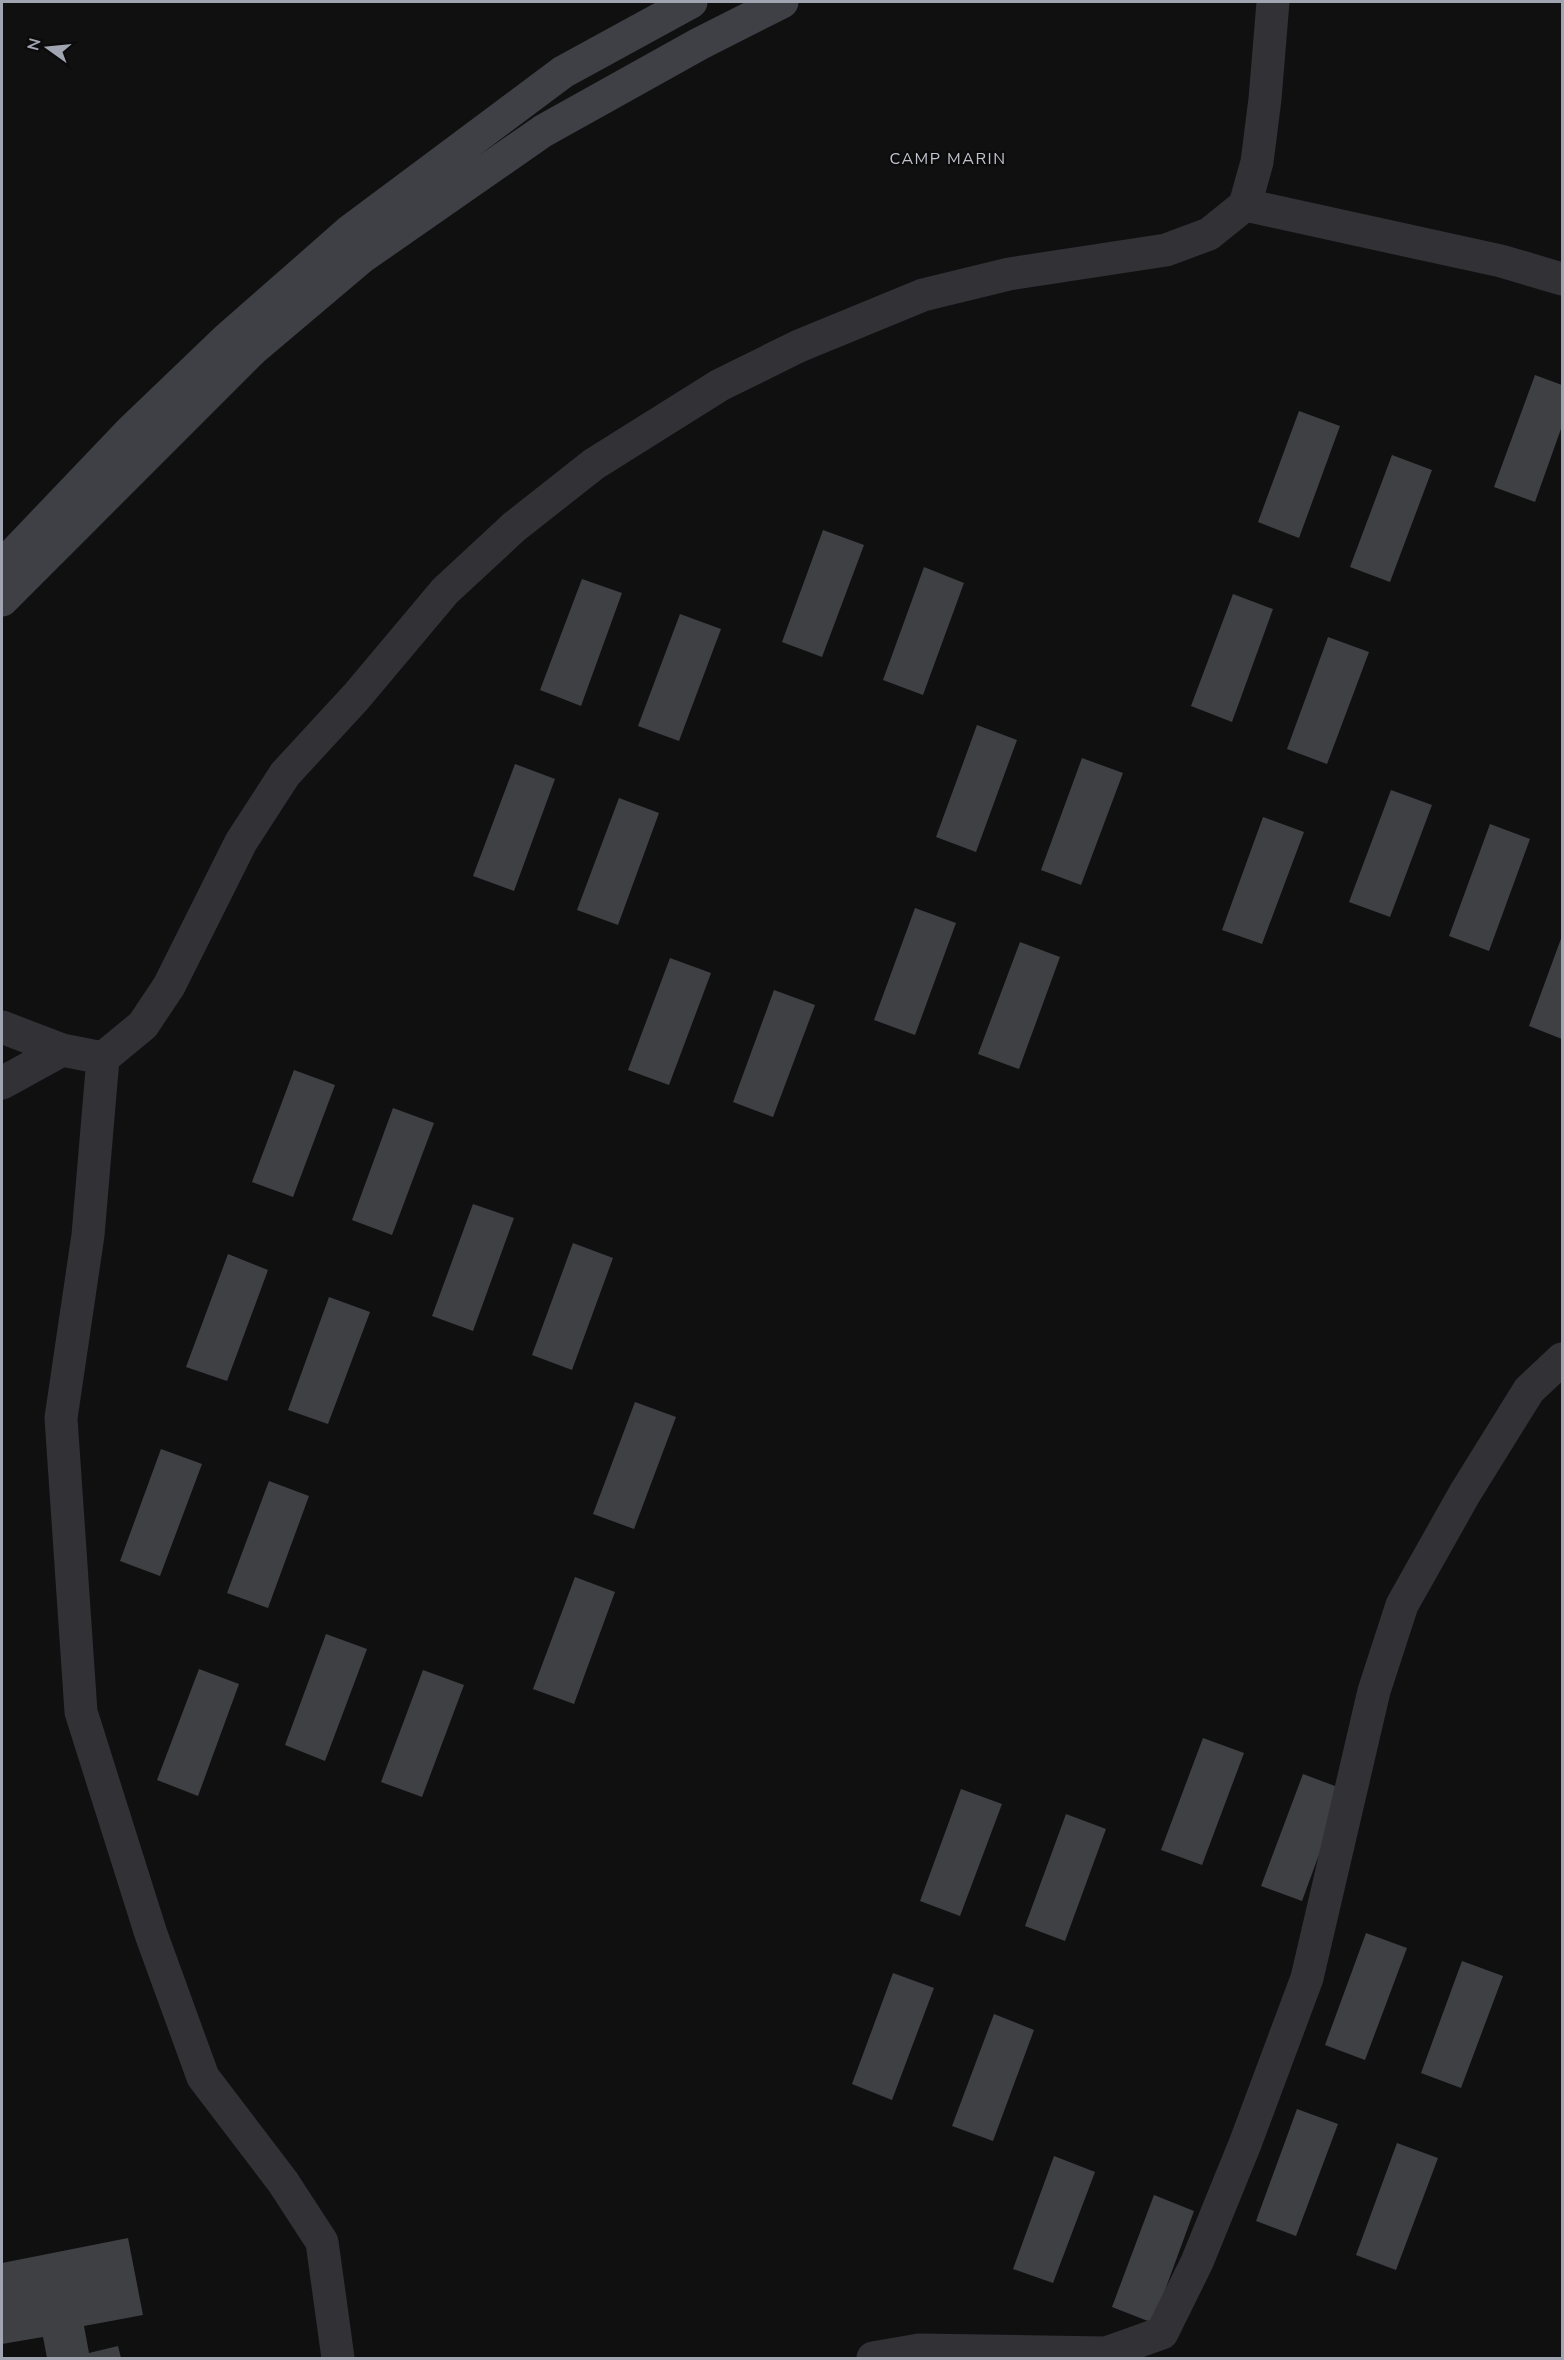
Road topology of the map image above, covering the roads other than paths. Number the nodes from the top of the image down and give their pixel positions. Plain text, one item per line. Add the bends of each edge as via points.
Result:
1 (691, 2) edge
2 (782, 2) edge
3 (1273, 2) edge
4 (1245, 205) junction
5 (1563, 279) edge
6 (2, 566) edge
7 (2, 600) edge
8 (2, 1027) edge
9 (62, 1050) junction
10 (103, 1058) junction
11 (2, 1083) edge
12 (1563, 1359) edge
13 (338, 2358) edge
14 (873, 2358) edge

1 - 6 street via 563,72 350,231 131,430
2 - 7 street via 543,131 362,257 252,350
3 - 4 street via 1257,162
4 - 5 street via 1501,261
4 - 10 street via 1209,234 1167,250 1008,274 924,295 799,346 720,385 594,464 514,527 445,591 356,698 285,774 242,842 169,986 143,1025
8 - 9 street
9 - 10 street
9 - 11 street
10 - 13 street via 88,1235 61,1418 81,1712 151,1934 203,2077 283,2182 322,2242
12 - 14 street via 1529,1390 1402,1605 1374,1691 1307,1978 1197,2262 1162,2333 1106,2353 919,2350

